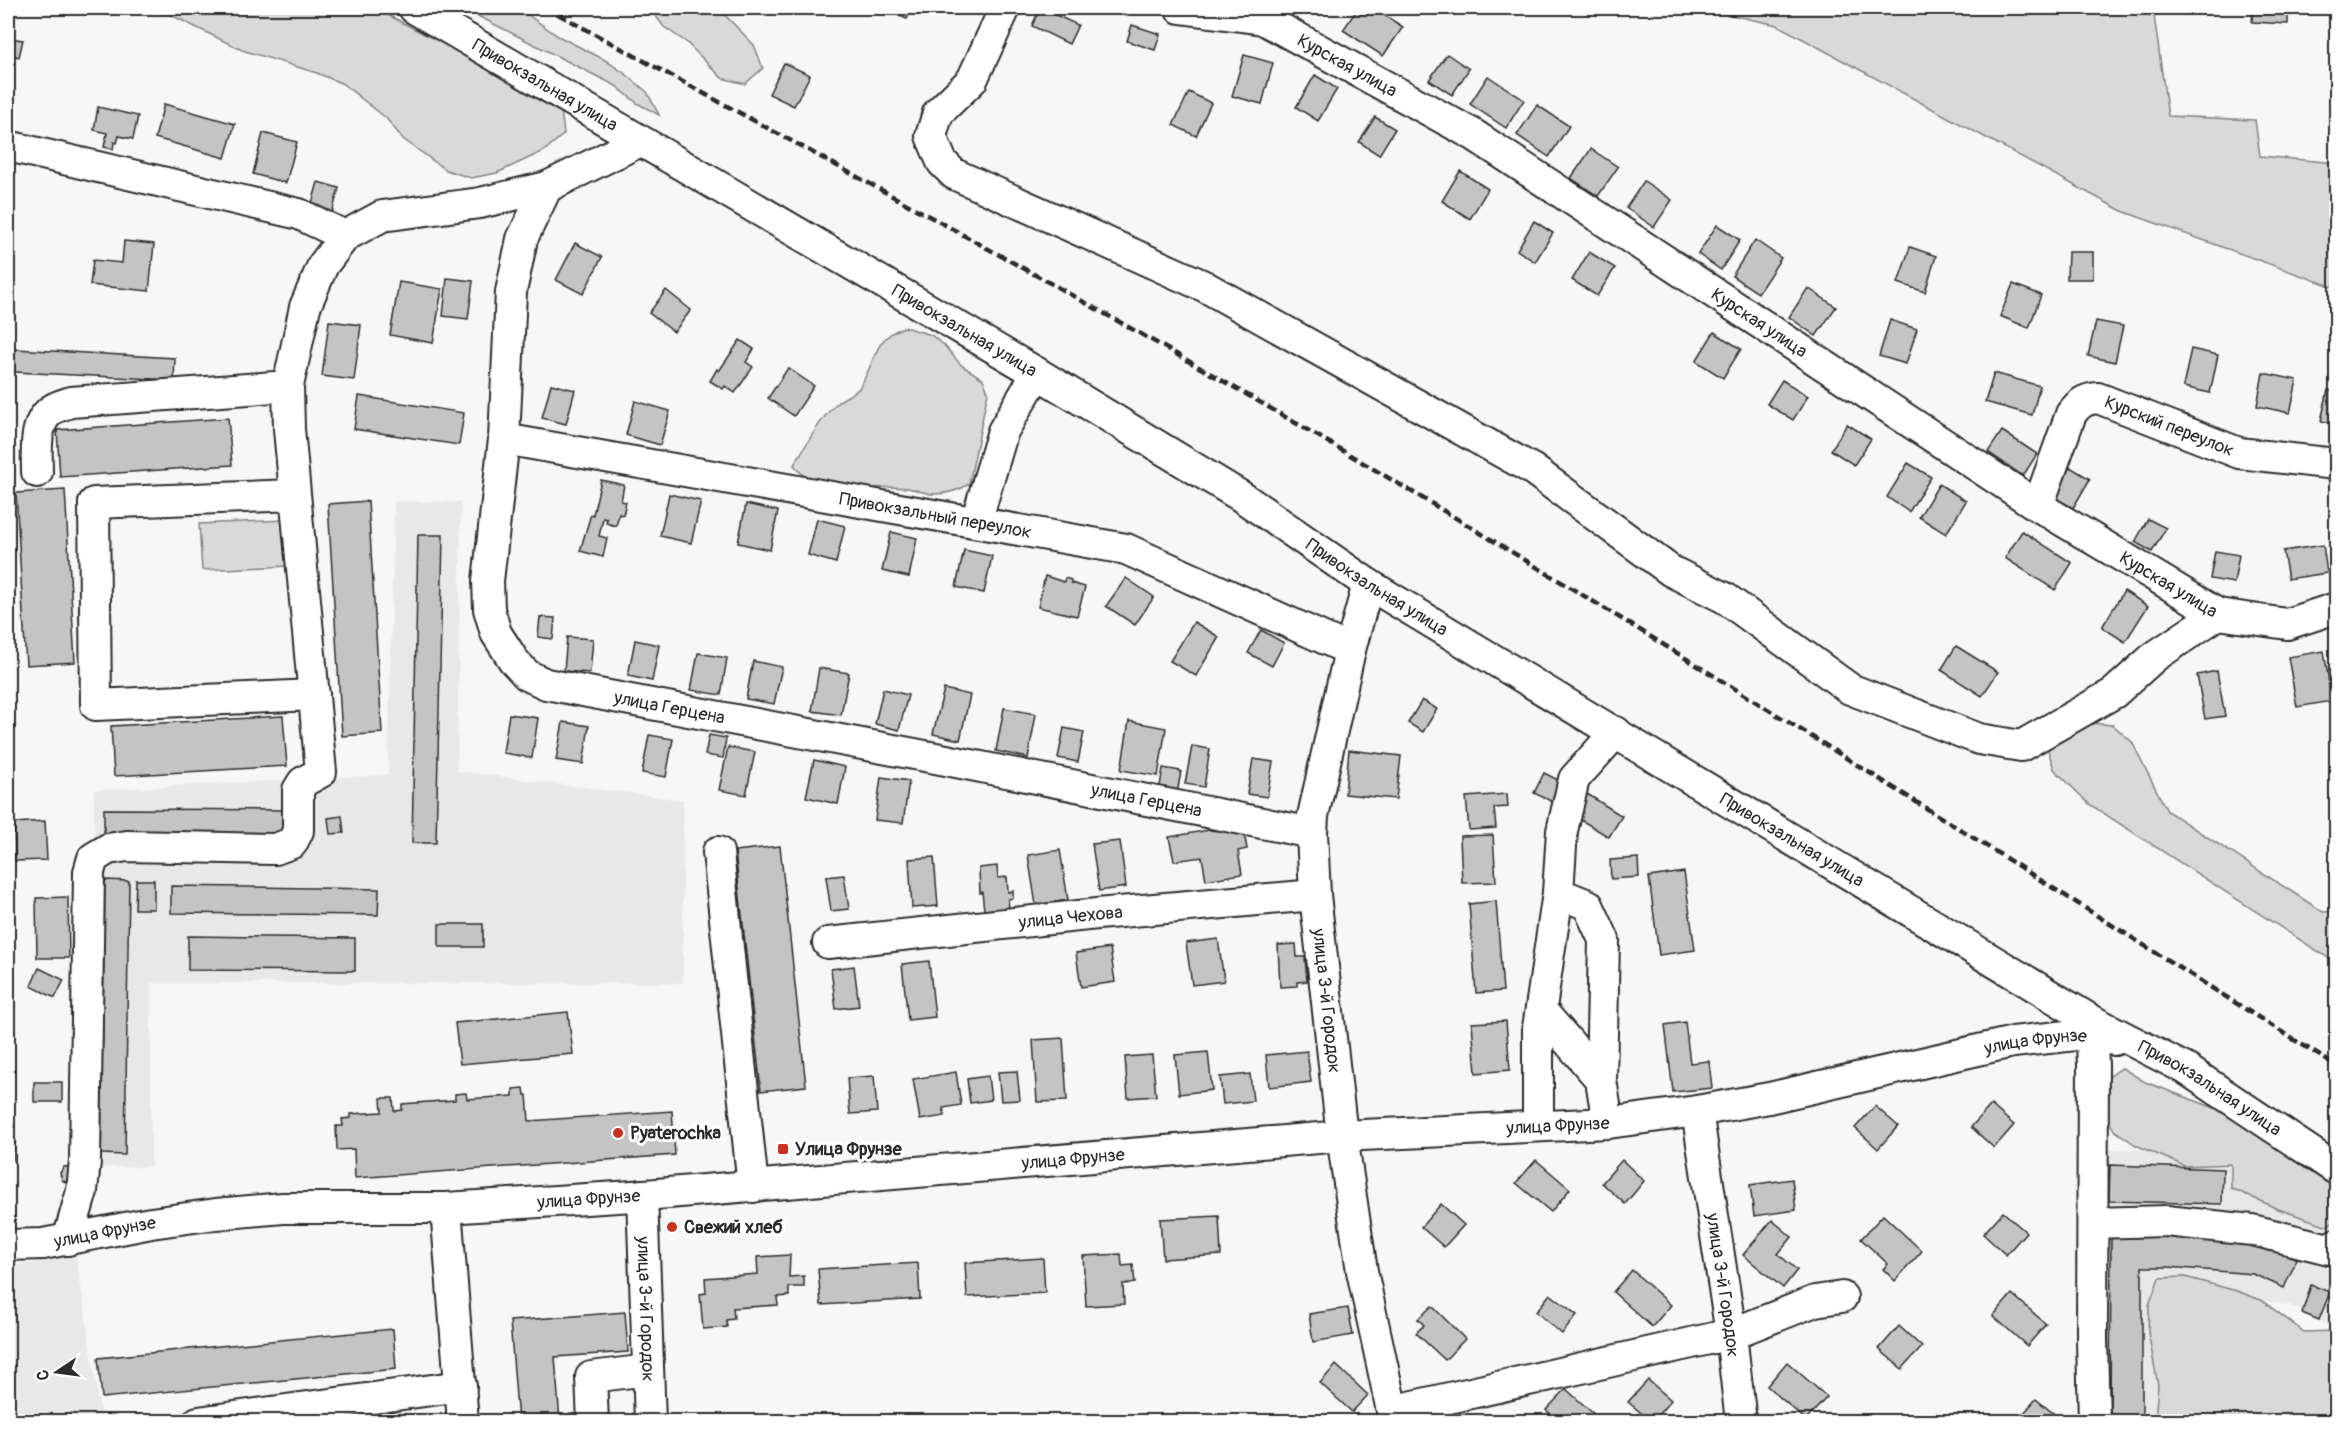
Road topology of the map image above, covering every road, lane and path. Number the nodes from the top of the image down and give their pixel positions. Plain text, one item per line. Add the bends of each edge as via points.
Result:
1 (414, 8) edge
2 (1005, 8) edge
3 (1180, 8) edge
4 (640, 141) junction
5 (8, 146) edge
6 (547, 187) junction
7 (345, 236) junction
8 (1037, 373) junction
9 (288, 386) junction
10 (504, 439) junction
11 (2337, 464) edge
12 (37, 472) dead end
13 (294, 495) junction
14 (2038, 506) junction
15 (976, 522) junction
16 (1368, 584) junction
17 (2337, 608) edge
18 (2218, 614) junction
19 (1350, 650) junction
20 (314, 695) junction
21 (1616, 732) junction
22 (1312, 833) junction
23 (718, 852) dead end
24 (1558, 893) junction
25 (1315, 895) junction
26 (828, 943) dead end
27 (1541, 1010) junction
28 (2091, 1029) junction
29 (1601, 1080) junction
30 (1697, 1112) junction
31 (1608, 1124) junction
32 (1538, 1125) junction
33 (1342, 1136) junction
34 (2337, 1169) edge
35 (753, 1187) junction
36 (642, 1195) junction
37 (447, 1208) junction
38 (2093, 1223) junction
39 (68, 1240) junction
40 (2337, 1244) edge
41 (8, 1245) edge
42 (1842, 1298) dead end
43 (1731, 1334) junction
44 (648, 1370) junction
45 (461, 1386) junction
46 (1392, 1416) edge
47 (198, 1422) edge
48 (463, 1422) edge
49 (593, 1422) edge
50 (650, 1422) edge
51 (1741, 1422) edge
52 (2094, 1422) edge

1 - 4 street, Привокзальная улица
2 - 18 street via 972,80 938,113 931,136 942,162 954,174 1204,286 1532,469 1671,571 1725,598 1850,689 1979,739 2021,747 2114,693 2154,657
3 - 14 street, Курская улица via 1263,19 1474,135
4 - 6 street
4 - 8 street, Привокзальная улица
5 - 7 street via 299,214
6 - 7 street via 480,203 382,216
6 - 10 street, улица Герцена via 522,239 511,292
7 - 9 street via 323,265 304,307
8 - 15 street via 1004,432
8 - 16 street, Привокзальная улица via 1242,497
9 - 12 street via 71,402 53,409 43,419 37,436
9 - 13 street
10 - 15 street, Привокзальный переулок
10 - 22 street, улица Герцена via 488,581 489,609 496,633 514,661 528,675 546,684
11 - 14 street, Курский переулок via 2239,453 2098,398 2087,399 2071,414
13 - 20 street
13 - 20 street via 94,503 96,705
14 - 18 street, Курская улица
15 - 19 street, Привокзальный переулок via 1126,549
16 - 19 street, улица 3-й Городок
16 - 21 street, Привокзальная улица
17 - 18 street, Курская улица via 2287,624
19 - 22 street, улица 3-й Городок
20 - 39 street via 321,772 303,782 298,790 298,831 292,843 275,849 127,846 108,849 93,858 85,1161 82,1191
21 - 24 street via 1575,779 1562,831
21 - 28 street, Привокзальная улица
22 - 25 street, улица 3-й Городок
23 - 35 street
24 - 27 street
24 - 29 street via 1588,905 1604,940
25 - 26 street, улица Чехова
25 - 33 street, улица 3-й Городок
27 - 29 street
27 - 32 street
28 - 30 street, улица Фрунзе via 2076,1035 2013,1042
28 - 34 street, Привокзальная улица via 2132,1042 2186,1068
28 - 38 street
29 - 31 street
30 - 31 street, улица Фрунзе
30 - 43 street, улица 3-й Городок
31 - 32 street, улица Фрунзе
32 - 33 street, улица Фрунзе
33 - 35 street, улица Фрунзе
33 - 46 street, улица 3-й Городок via 1362,1271
35 - 36 street, улица Фрунзе
36 - 37 street, улица Фрунзе
36 - 44 street, улица 3-й Городок
37 - 39 street, улица Фрунзе via 283,1208 151,1223
37 - 45 street
38 - 40 street via 2166,1221 2252,1230 2329,1249
38 - 52 street
39 - 41 street, улица Фрунзе
42 - 43 street via 1815,1301
43 - 46 street
43 - 51 street, улица 3-й Городок
44 - 49 street via 591,1377
44 - 50 street, улица 3-й Городок
45 - 47 street
45 - 48 street

